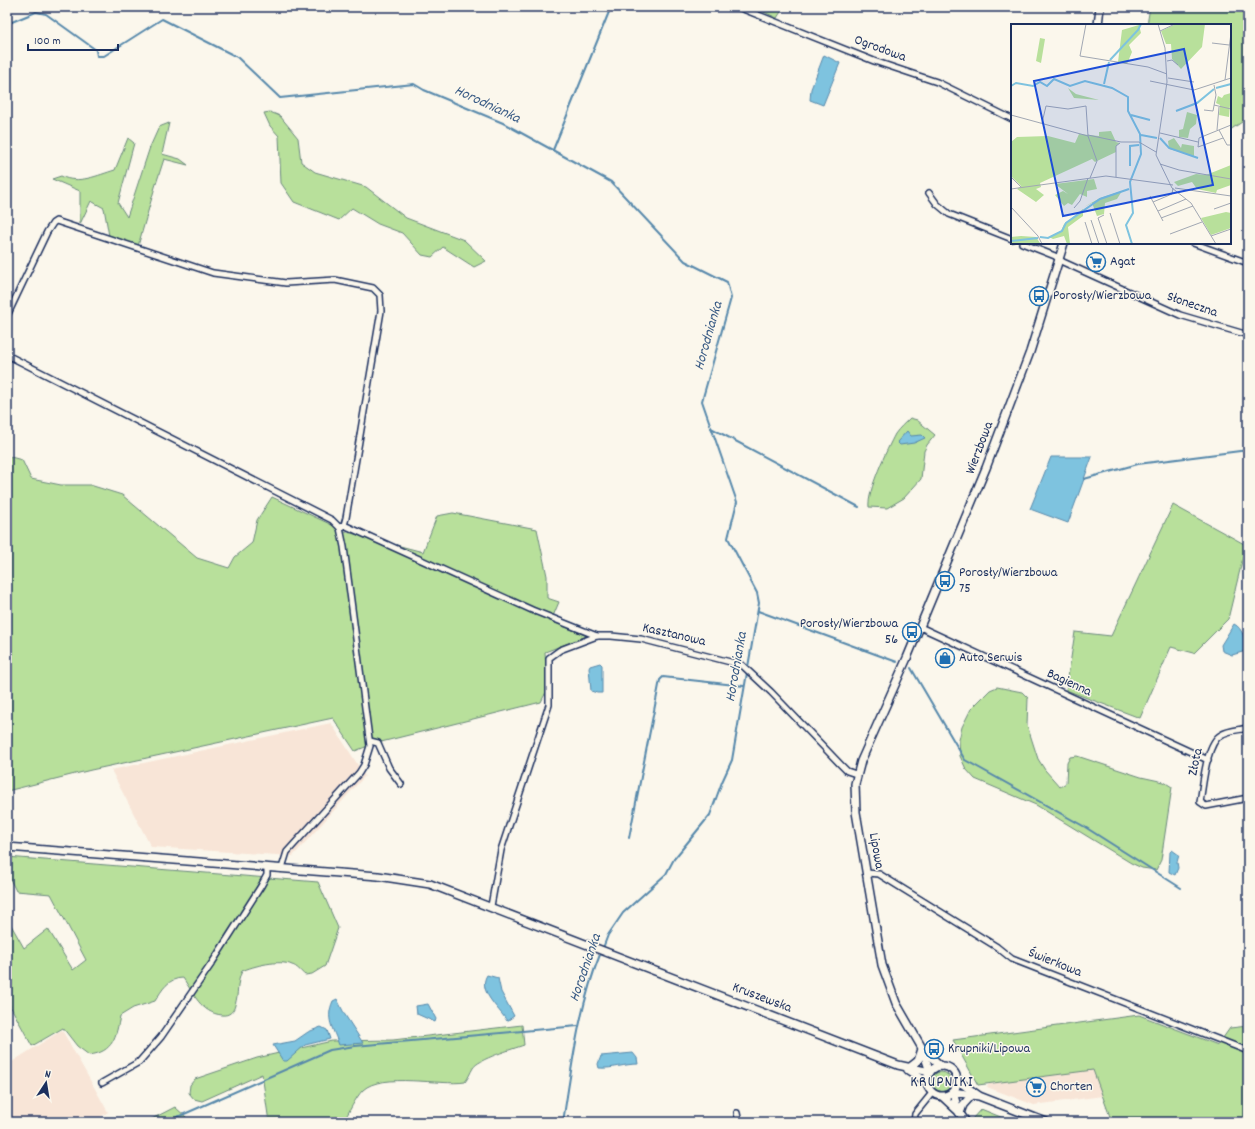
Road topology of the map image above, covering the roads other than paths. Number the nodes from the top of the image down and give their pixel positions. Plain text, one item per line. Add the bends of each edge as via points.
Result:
1 (738, 7) edge
2 (1100, 7) edge
3 (1098, 24) edge
4 (1011, 119) edge
5 (929, 193) dead end
6 (1011, 239) edge
7 (1025, 244) edge
8 (1064, 244) edge
9 (1196, 244) edge
10 (1060, 260) junction
11 (1248, 263) edge
12 (7, 316) edge
13 (1248, 335) edge
14 (7, 355) edge
15 (342, 526) junction
16 (920, 628) junction
17 (597, 636) junction
18 (907, 658) joint
19 (1248, 728) edge
20 (370, 741) junction
21 (1208, 760) junction
22 (856, 774) junction
23 (401, 784) dead end
24 (1248, 798) edge
25 (7, 847) edge
26 (267, 867) junction
27 (282, 868) junction
28 (866, 873) junction
29 (491, 906) junction
30 (922, 1048) junction
31 (1248, 1051) edge
32 (941, 1066) junction
33 (907, 1068) junction
34 (930, 1072) junction
35 (958, 1081) junction
36 (927, 1082) junction
37 (102, 1083) dead end
38 (953, 1092) junction
39 (932, 1093) junction
40 (976, 1096) junction
41 (943, 1097) junction
42 (959, 1112) junction
43 (736, 1113) dead end
44 (739, 1122) edge
45 (914, 1122) edge
46 (966, 1122) edge
47 (1046, 1122) edge

1 - 4 street, Ogrodowa via 874,61 937,82
2 - 3 street
5 - 6 street via 949,214
7 - 10 street, Słoneczna
8 - 10 street, Wierzbowa
9 - 11 street
10 - 13 street, Słoneczna via 1180,315
10 - 16 street, Wierzbowa via 1017,387
12 - 15 street via 47,232 56,221 224,275 286,283 327,279 373,288 380,295 381,311 352,486
14 - 15 street
15 - 17 street
15 - 20 street
16 - 18 street, Wierzbowa
16 - 21 street, Bagienna
17 - 22 street, Kasztanowa via 641,639 744,666 847,771
17 - 29 street via 560,650 549,658 550,705 501,850
18 - 22 street, Lipowa
19 - 21 street, Złota via 1229,731 1217,737
20 - 23 street via 378,743 389,768
20 - 27 street via 367,756 359,773 287,852
21 - 24 street, Złota via 1200,802 1206,806
22 - 28 street, Lipowa via 855,804
25 - 26 street, Kruszewska
26 - 27 street, Kruszewska
26 - 37 street via 267,875 261,886 208,970 161,1036 139,1062
27 - 29 street, Kruszewska via 398,878 430,884
28 - 30 street, Lipowa via 887,982
28 - 31 street, Świerkowa via 879,874 1012,959
29 - 33 street, Kruszewska
30 - 32 street, Lipowa
30 - 33 street via 918,1061
30 - 34 street, Lipowa
32 - 34 street
32 - 35 street via 954,1071
33 - 34 street, Kruszewska
33 - 36 street, Kruszewska
34 - 36 street
35 - 38 street
35 - 40 street
36 - 39 street
38 - 40 street
38 - 41 street
38 - 42 street
39 - 41 street
39 - 45 street via 915,1114
40 - 42 street via 966,1100
40 - 47 street
41 - 42 street
42 - 46 street
43 - 44 street

